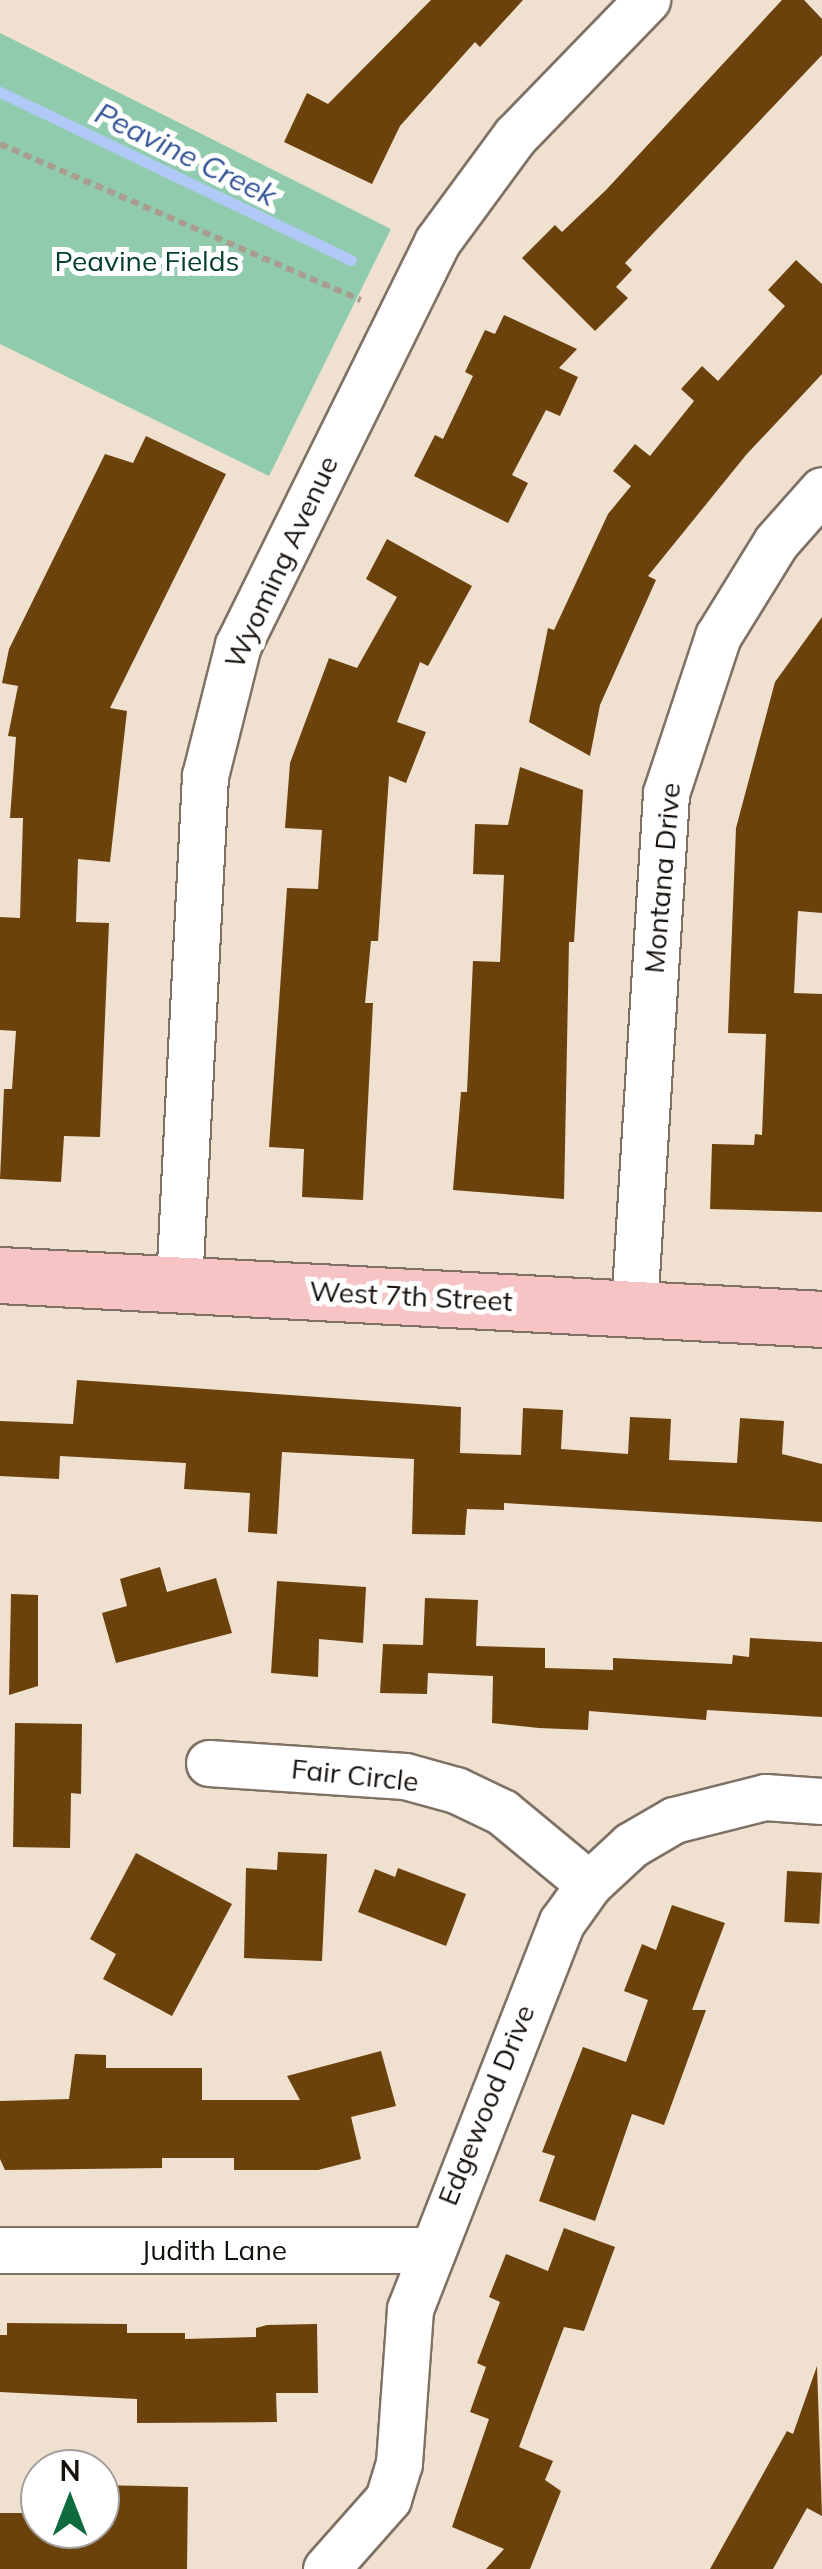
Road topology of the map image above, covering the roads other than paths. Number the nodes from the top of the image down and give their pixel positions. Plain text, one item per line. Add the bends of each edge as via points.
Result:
1 (647, 0) edge
2 (822, 490) edge
3 (0, 1274) edge
4 (179, 1284) junction
5 (634, 1308) junction
6 (822, 1319) edge
7 (209, 1763) dead end
8 (822, 1801) edge
9 (590, 1884) junction
10 (0, 2250) edge
11 (429, 2250) junction
12 (326, 2569) edge

1 - 4 street, Wyoming Avenue via 472,188 400,316 238,645 211,736
2 - 5 street, Montana Drive via 776,542 718,636 666,793
3 - 4 main road, West 7th Street
4 - 5 main road, West 7th Street
5 - 6 main road, West 7th Street
7 - 9 street, Fair Circle via 405,1776 456,1790 502,1812
8 - 9 street, Edgewood Drive via 765,1798 688,1815 631,1845
9 - 11 street, Edgewood Drive via 547,1954
10 - 11 street, Judith Lane
11 - 12 street, Edgewood Drive via 410,2309 399,2462 388,2499

